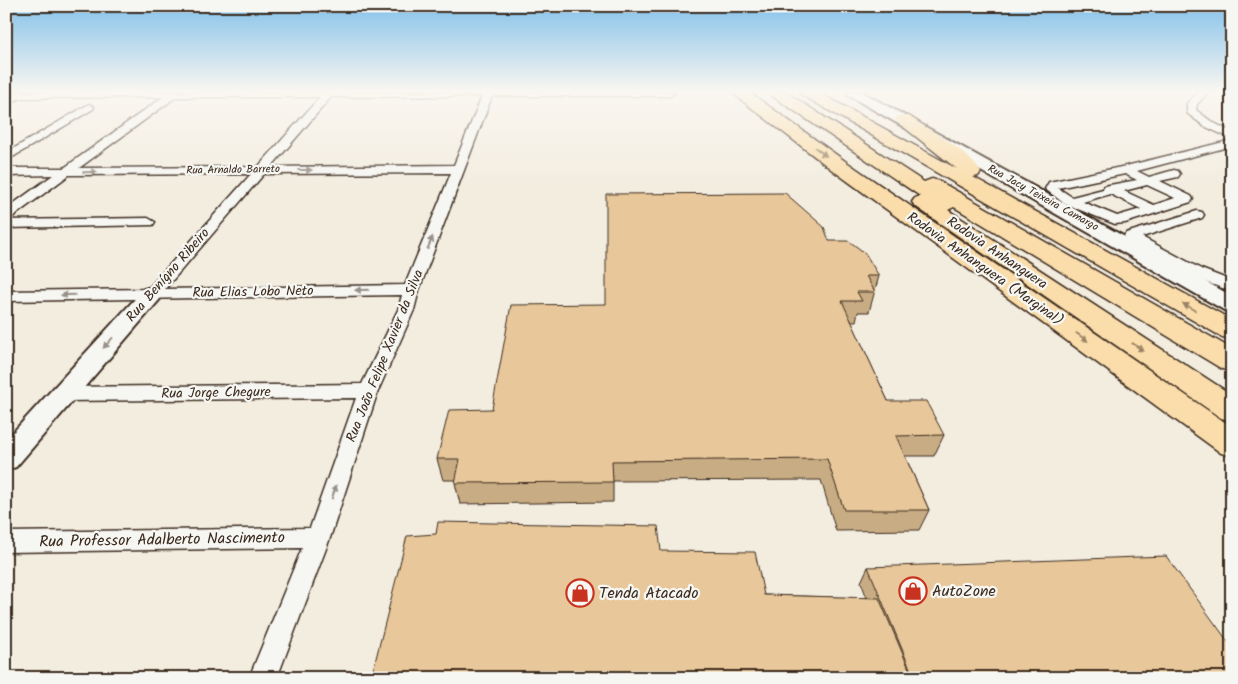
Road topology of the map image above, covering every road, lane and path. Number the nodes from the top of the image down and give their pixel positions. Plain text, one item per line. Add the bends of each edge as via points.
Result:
1 (62, 124) edge
2 (132, 124) edge
3 (301, 124) edge
4 (476, 124) edge
5 (783, 124) edge
6 (812, 124) edge
7 (821, 124) edge
8 (822, 124) edge
9 (850, 124) edge
10 (864, 124) edge
11 (909, 124) edge
12 (910, 124) edge
13 (1208, 124) edge
14 (1232, 136) edge
15 (1232, 143) edge
16 (1217, 148) junction
17 (1232, 154) edge
18 (6, 158) edge
19 (460, 169) junction
20 (260, 170) junction
21 (1126, 170) junction
22 (6, 172) edge
23 (64, 172) junction
24 (1174, 174) dead end
25 (1084, 178) junction
26 (1151, 181) junction
27 (1112, 190) junction
28 (1070, 201) junction
29 (1010, 205) junction
30 (1154, 210) junction
31 (1197, 215) dead end
32 (6, 216) edge
33 (1111, 220) junction
34 (148, 222) dead end
35 (6, 224) edge
36 (1093, 227) junction
37 (1125, 238) junction
38 (1232, 286) edge
39 (411, 290) junction
40 (152, 294) junction
41 (6, 296) edge
42 (1232, 305) edge
43 (1175, 327) junction
44 (1232, 331) edge
45 (1232, 362) edge
46 (1232, 389) edge
47 (368, 391) junction
48 (63, 394) junction
49 (1232, 410) edge
50 (1232, 444) edge
51 (6, 459) edge
52 (318, 538) junction
53 (6, 542) edge
54 (263, 678) edge

1 - 18 street
2 - 23 street
3 - 20 street, Rua Benígno Ribeiro
4 - 19 street, Rua João Felipe Xavier da Silva
5 -> 50 highway, Rodovia Anhanguera (Marginal)
6 -> 49 highway, Rodovia Anhanguera
7 - 46 highway, Rodovia Anhanguera
8 - 43 highway
9 - 43 highway via 1041,238
10 - 29 highway
11 - 29 highway via 958,158 987,188
12 - 36 street, Rua Jacy Teixeira Camargo
13 - 14 street
15 - 16 street
16 - 17 street
16 - 21 street
20 -> 19 street, Rua Arnaldo Barreto
39 -> 19 street, Rua João Felipe Xavier da Silva
23 -> 20 street, Rua Arnaldo Barreto
20 - 40 street, Rua Benígno Ribeiro
21 - 25 street
21 - 26 street
22 - 23 street, Rua Arnaldo Barreto
23 - 32 street
24 - 26 street
25 - 27 street
25 - 28 street via 1051,187
26 - 27 street
26 - 30 street via 1186,199
27 - 28 street
27 - 30 street
28 - 33 street
44 -> 29 highway
30 - 33 street
31 - 37 street
33 - 36 street
34 - 35 street
36 - 37 street, Rua Jacy Teixeira Camargo
37 - 38 street via 1218,283
37 - 42 street, Rua Jacy Teixeira Camargo
39 -> 40 street, Rua Elias Lobo Neto
39 - 47 street, Rua João Felipe Xavier da Silva via 406,310
40 -> 41 street, Rua Elias Lobo Neto
40 -> 48 street, Rua Benígno Ribeiro
43 - 45 highway
47 - 48 street, Rua Jorge Chegure
52 -> 47 street, Rua João Felipe Xavier da Silva
48 - 51 street, Rua Benígno Ribeiro
52 - 53 street, Rua Professor Adalberto Nascimento
52 - 54 street, Rua João Felipe Xavier da Silva

